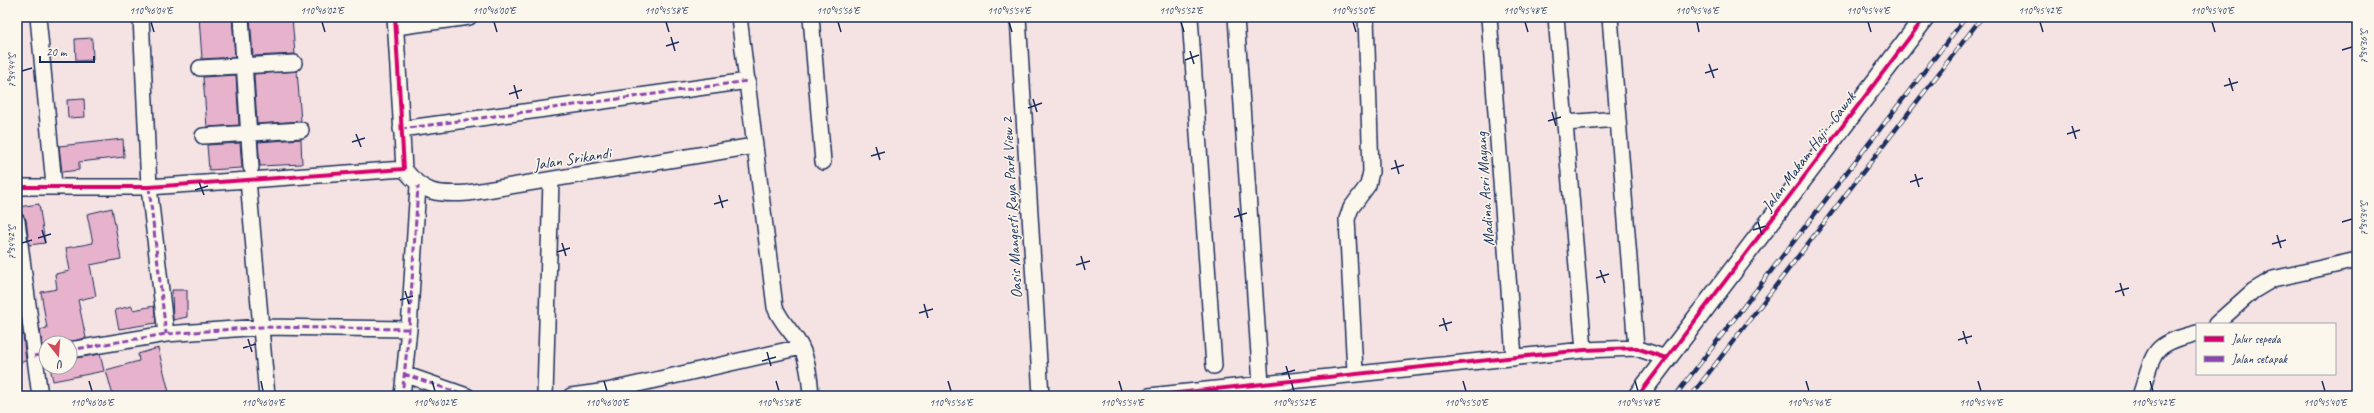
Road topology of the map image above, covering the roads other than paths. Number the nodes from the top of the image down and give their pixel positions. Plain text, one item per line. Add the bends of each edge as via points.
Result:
1 (38, 17) edge
2 (141, 17) edge
3 (241, 17) edge
4 (469, 17) edge
5 (739, 17) edge
6 (811, 17) edge
7 (1018, 17) edge
8 (1190, 17) edge
9 (1236, 17) edge
10 (1366, 17) edge
11 (1489, 17) edge
12 (1556, 17) edge
13 (1610, 17) edge
14 (1925, 17) edge
15 (395, 22) edge
16 (294, 63) dead end
17 (244, 66) junction
18 (200, 68) dead end
19 (748, 81) junction
20 (1618, 119) junction
21 (1565, 124) junction
22 (401, 129) junction
23 (301, 130) dead end
24 (249, 134) junction
25 (203, 136) dead end
26 (754, 146) junction
27 (823, 162) dead end
28 (404, 169) junction
29 (250, 173) junction
30 (551, 180) junction
31 (54, 185) junction
32 (418, 186) junction
33 (17, 187) edge
34 (149, 187) junction
35 (17, 221) edge
36 (2357, 260) edge
37 (2217, 323) edge
38 (262, 326) junction
39 (409, 329) junction
40 (2196, 333) edge
41 (166, 334) junction
42 (38, 343) edge
43 (801, 347) junction
44 (1636, 348) junction
45 (78, 349) edge
46 (1584, 350) junction
47 (1514, 358) junction
48 (1666, 358) junction
49 (1214, 366) dead end
50 (1355, 371) dead end
51 (404, 374) junction
52 (40, 375) edge
53 (1261, 384) junction
54 (40, 396) edge
55 (267, 396) edge
56 (402, 396) edge
57 (467, 396) edge
58 (545, 396) edge
59 (571, 396) edge
60 (811, 396) edge
61 (1041, 396) edge
62 (1149, 396) edge
63 (1638, 396) edge
64 (2140, 396) edge

1 - 31 street
2 - 34 street
3 - 17 street
4 - 15 street
5 - 19 street
6 - 27 street
7 - 61 street, Oasis Mangesti Raya Park View 2
8 - 49 street
9 - 53 street
10 - 50 street via 1371,172 1368,185 1351,208 1347,232
11 - 47 street, Madina Asri Mayang
12 - 21 street
13 - 20 street
14 - 48 street, Jalan Makam Haji - Gawok
15 - 22 street
16 - 17 street
17 - 18 street
17 - 24 street
19 - 22 street
19 - 26 street
20 - 21 street
20 - 44 street
21 - 46 street
22 - 28 street
23 - 24 street
24 - 25 street
24 - 29 street
26 - 30 street, Jalan Srikandi
26 - 43 street via 775,307 782,322
28 - 29 street
28 - 32 street
29 - 34 street
29 - 38 street
30 - 32 street, Jalan Srikandi via 444,195
30 - 58 street
31 - 33 street
31 - 34 street
32 - 39 street
34 - 41 street
35 - 42 street
36 - 37 street via 2273,279 2253,291
38 - 39 street
38 - 41 street
38 - 55 street
39 - 51 street
40 - 64 street via 2177,338 2159,347
41 - 45 street
43 - 59 street via 614,389
43 - 60 street via 809,375
44 - 46 street
44 - 48 street
46 - 47 street
47 - 53 street
48 - 63 street, Jalan Makam Haji - Gawok
51 - 56 street
51 - 57 street
52 - 54 street
53 - 62 street

